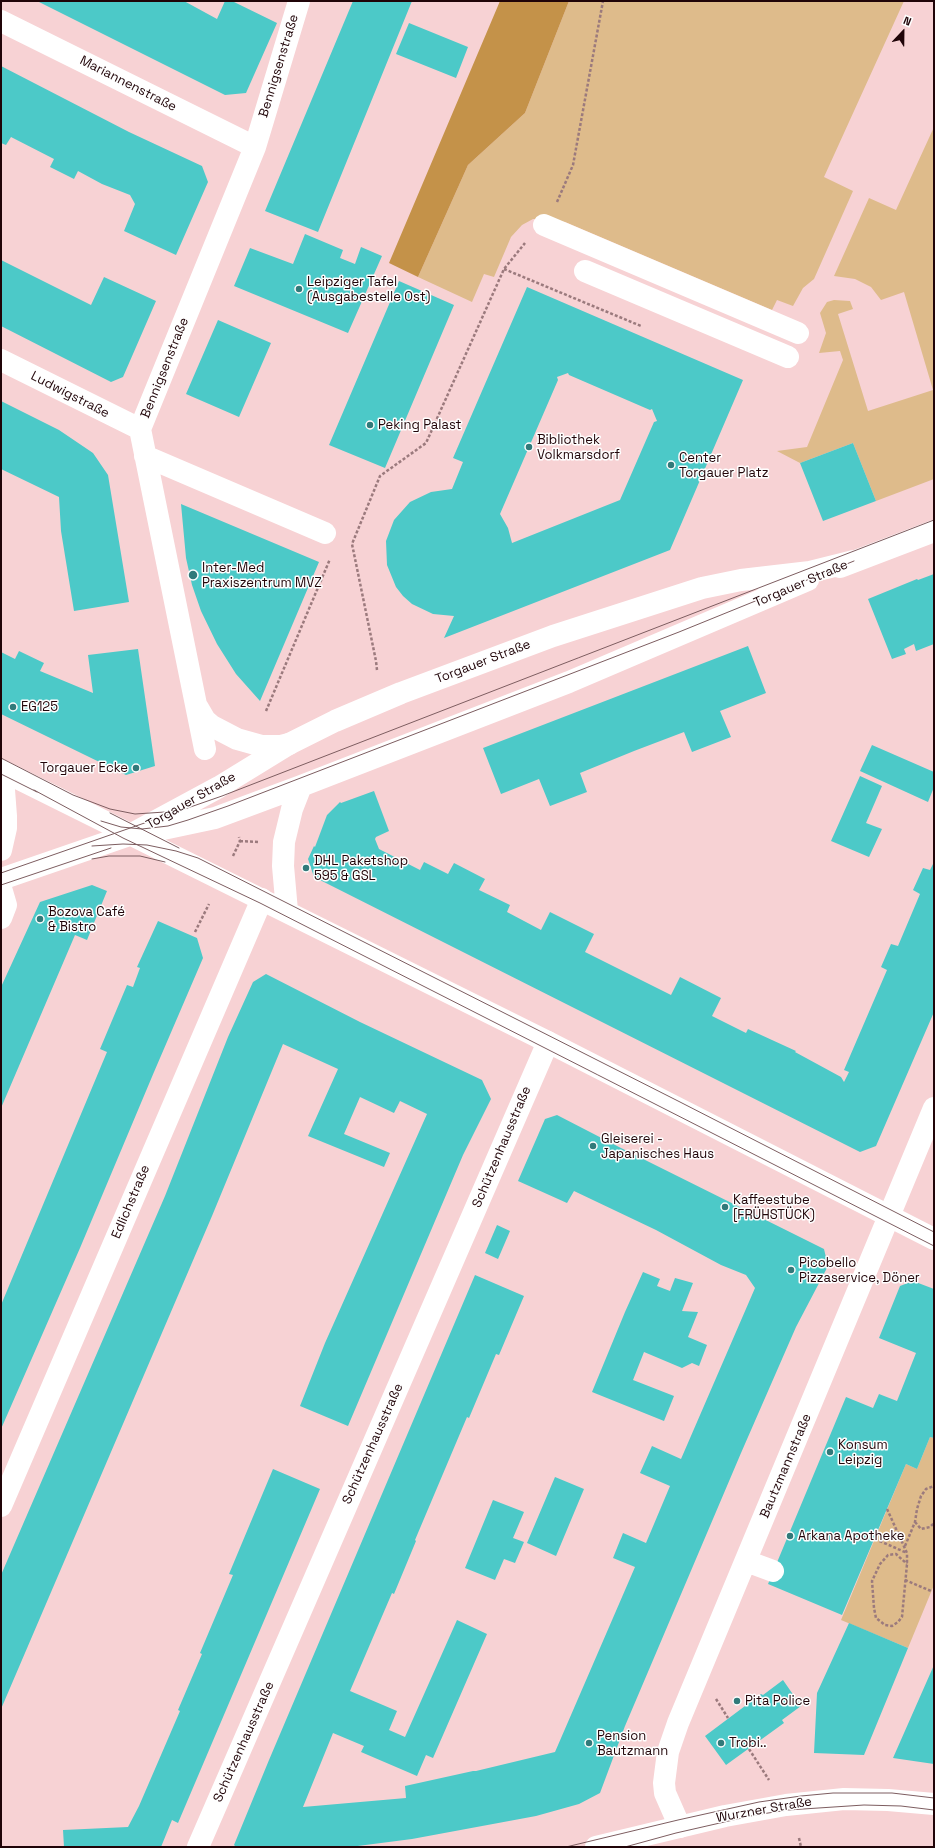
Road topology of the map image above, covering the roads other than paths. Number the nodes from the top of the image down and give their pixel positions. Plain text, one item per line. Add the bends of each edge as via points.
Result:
1 (299, 1) edge
2 (1, 20) edge
3 (255, 147) junction
4 (544, 226) road end
5 (585, 270) dead end
6 (798, 333) dead end
7 (788, 357) dead end
8 (1, 360) edge
9 (140, 429) junction
10 (145, 456) junction
11 (934, 532) edge
12 (325, 533) dead end
13 (854, 561) junction
14 (196, 705) junction
15 (289, 744) junction
16 (205, 749) dead end
17 (1, 770) edge
18 (1, 781) edge
19 (301, 786) junction
20 (132, 834) junction
21 (1, 850) edge
22 (1, 879) edge
23 (1, 888) edge
24 (262, 899) junction
25 (286, 911) junction
26 (1, 918) edge
27 (548, 1042) junction
28 (934, 1108) edge
29 (888, 1217) junction
30 (934, 1239) edge
31 (1, 1506) edge
32 (746, 1561) junction
33 (773, 1572) dead end
34 (934, 1804) edge
35 (680, 1827) junction
36 (198, 1847) edge
37 (596, 1847) edge

1 - 3 street, Bennigsenstraße
2 - 3 street, Mariannenstraße
3 - 9 street, Bennigsenstraße
4 - 6 street
5 - 7 street
8 - 9 street, Ludwigstraße
9 - 10 street, Bennigsenstraße
10 - 12 street
10 - 14 street, Bennigsenstraße
11 - 13 street
13 - 15 street, Torgauer Straße via 810,572 741,580 702,588 596,622 387,699
13 - 19 street, Torgauer Straße via 569,682
14 - 15 street via 206,720 221,732 262,746
14 - 16 street, Bennigsenstraße
15 - 20 street, Torgauer Straße
17 - 20 street
18 - 21 street via 6,816
19 - 20 street, Torgauer Straße via 215,818 165,830
19 - 25 street via 284,842
20 - 22 street, Torgauer Straße
20 - 24 street
23 - 26 street via 6,905
24 - 25 street
24 - 31 street, Edlichstraße
25 - 27 street
27 - 29 street
27 - 36 street, Schützenhausstraße
28 - 29 street, Bautzmannstraße
29 - 30 street
29 - 32 street, Bautzmannstraße
32 - 33 street
32 - 35 street, Bautzmannstraße via 668,1752 664,1783
34 - 35 street, Wurzner Straße via 844,1800 786,1805
35 - 37 street, Wurzner Straße

